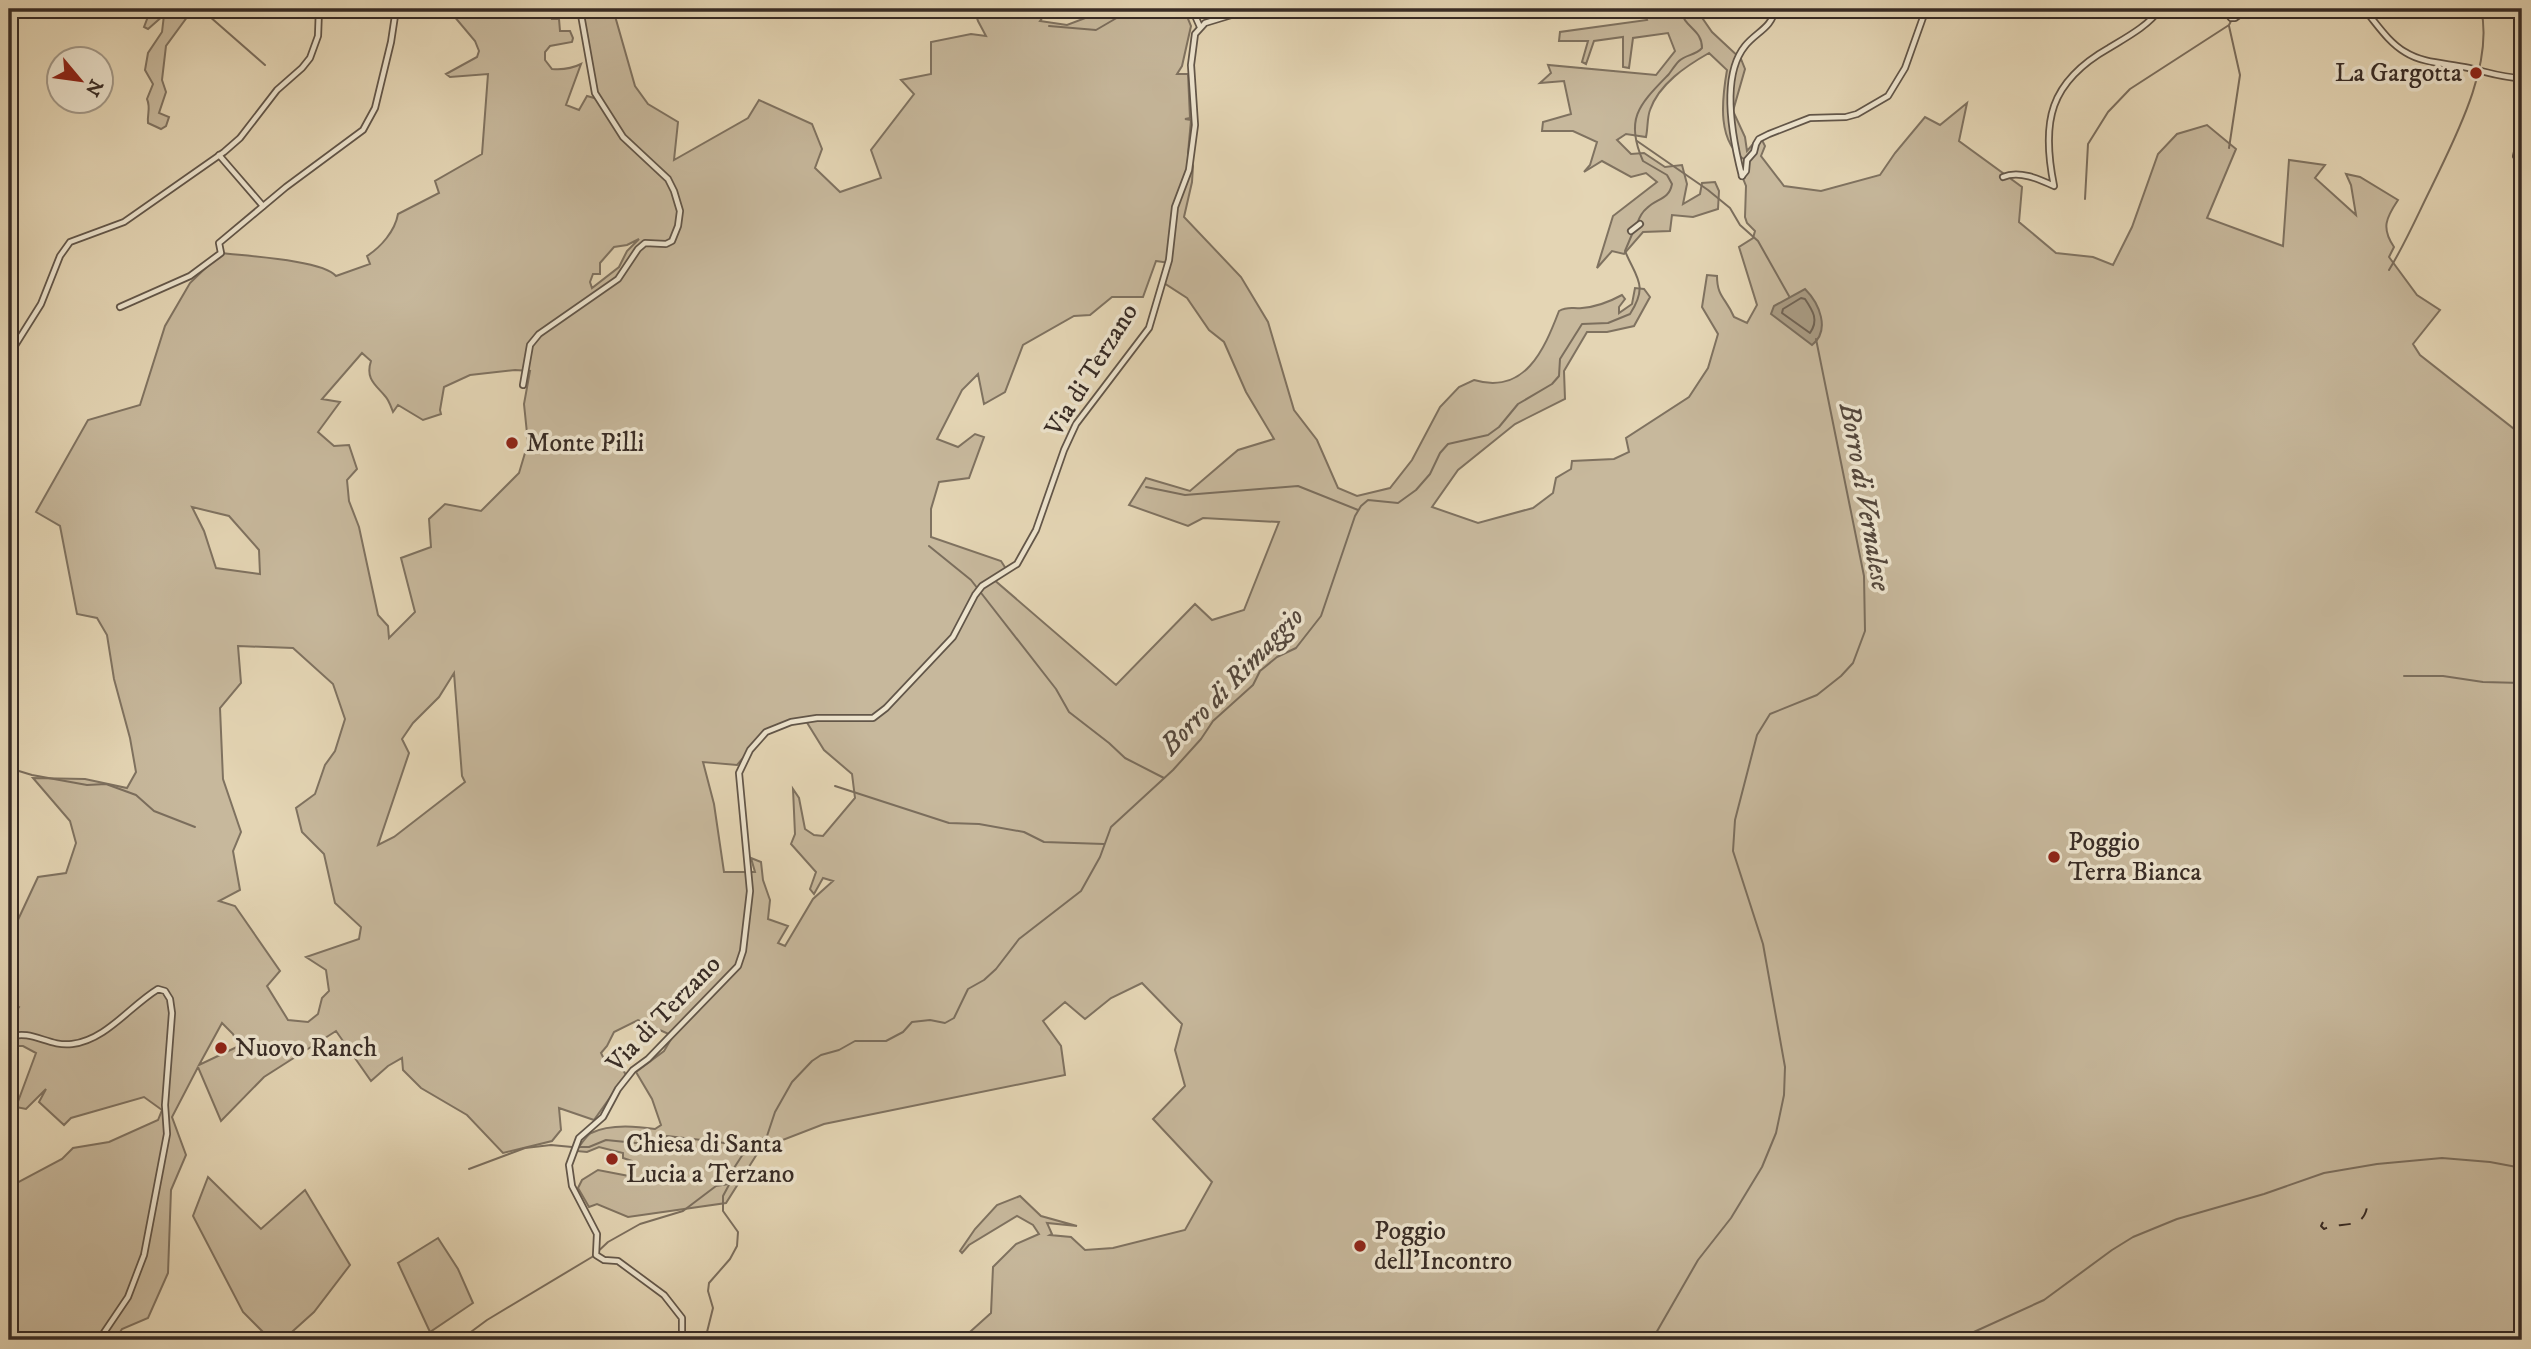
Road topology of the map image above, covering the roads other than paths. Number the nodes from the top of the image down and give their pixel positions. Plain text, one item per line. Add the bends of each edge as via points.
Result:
1 (319, 9) edge
2 (396, 9) edge
3 (580, 9) edge
4 (1192, 9) edge
5 (1251, 9) edge
6 (1775, 9) edge
7 (1926, 9) edge
8 (2160, 9) edge
9 (2224, 9) edge
10 (2247, 9) edge
11 (2364, 9) edge
12 (1200, 27) junction
13 (2522, 78) edge
14 (2522, 132) edge
15 (219, 155) junction
16 (2522, 159) edge
17 (2003, 177) dead end
18 (263, 206) junction
19 (1640, 224) dead end
20 (1631, 231) dead end
21 (120, 307) dead end
22 (9, 355) edge
23 (523, 386) dead end
24 (9, 1037) edge
25 (99, 1340) edge
26 (682, 1340) edge

1 - 15 street via 318,36 310,58 276,90 240,138
2 - 18 street via 375,108 363,130
3 - 23 street via 596,93 623,137 668,179 680,211 678,226 672,241 645,243 618,279 539,334 530,345
4 - 12 street
5 - 12 street
6 - 7 street via 1766,28 1741,51 1731,83 1730,105 1742,176 1759,139 1810,118 1857,114 1888,96 1905,68
8 - 17 street via 2061,88 2048,142 2054,186 2021,175
9 - 10 street via 2231,18
11 - 13 street via 2405,52 2423,60
12 - 26 street, Via di Terzano via 1191,65 1195,125 1189,170 1175,207 1169,260 1154,315 1127,359 1076,424 1030,543 1017,564 982,586 953,637 873,718 791,722 766,732 750,750 739,773 750,891 738,966 633,1070 603,1117 579,1138 573,1150 569,1177 597,1234 596,1255 618,1261 669,1300 682,1318
14 - 16 street via 2516,156
15 - 18 street
15 - 22 street via 124,222 70,242 41,304
18 - 21 street via 219,243 221,253 190,276
19 - 20 street
24 - 25 street via 29,1034 54,1044 75,1044 98,1035 159,989 170,999 167,1129 144,1255 128,1297

